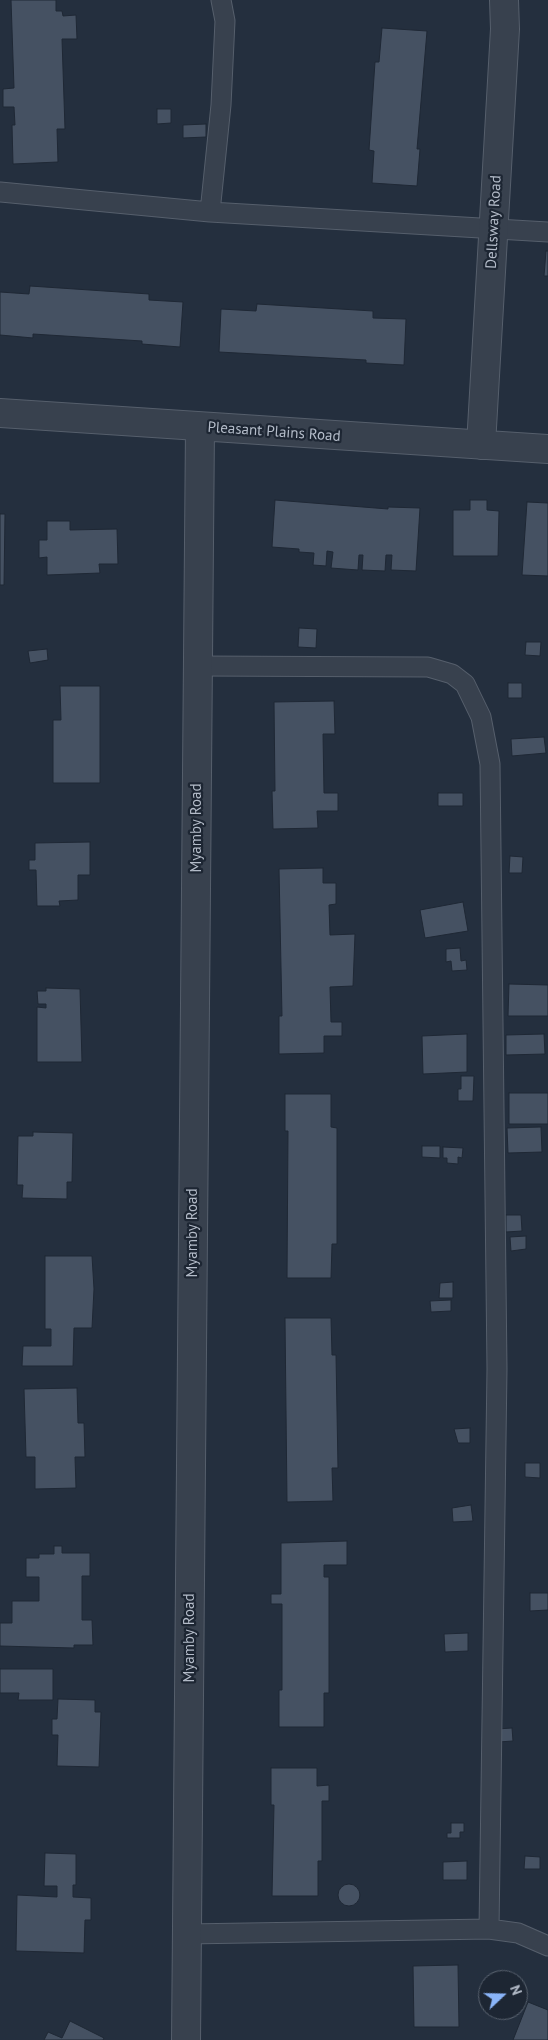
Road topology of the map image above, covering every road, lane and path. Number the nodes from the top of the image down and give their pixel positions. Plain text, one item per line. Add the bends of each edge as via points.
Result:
1 (221, 0) edge
2 (504, 0) edge
3 (0, 192) edge
4 (210, 212) junction
5 (494, 228) junction
6 (548, 232) edge
7 (0, 414) edge
8 (200, 427) junction
9 (481, 445) junction
10 (548, 449) edge
11 (198, 666) junction
12 (489, 1929) junction
13 (187, 1934) junction
14 (548, 1946) edge
15 (186, 2040) edge

1 - 4 lane via 225,21 221,105
2 - 5 street, Dellsway Road
3 - 4 lane
4 - 5 lane
5 - 6 lane
5 - 9 street, Dellsway Road
7 - 8 street, Pleasant Plains Road
8 - 9 street, Pleasant Plains Road
8 - 11 street, Myamby Road
9 - 10 street, Pleasant Plains Road
11 - 12 lane via 428,667 452,674 465,684 481,717 490,764 497,1369
11 - 13 street, Myamby Road
12 - 13 lane
12 - 14 lane via 518,1934
13 - 15 street, Myamby Road

